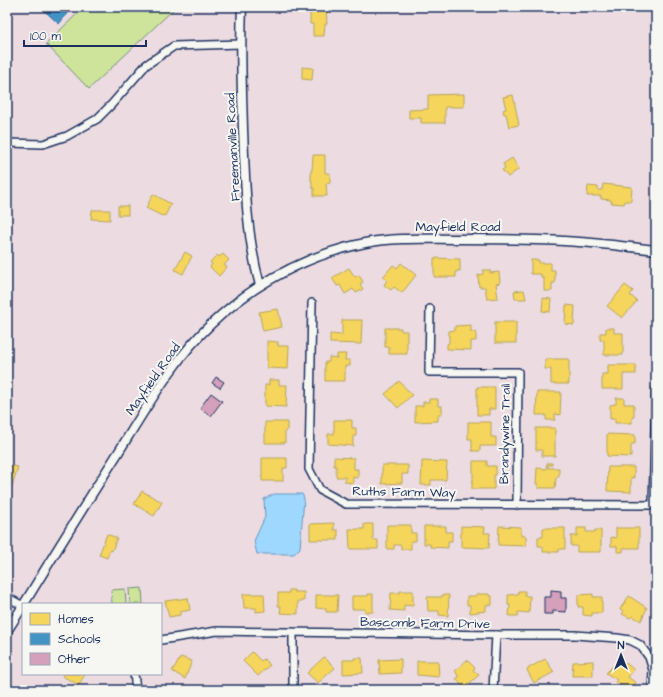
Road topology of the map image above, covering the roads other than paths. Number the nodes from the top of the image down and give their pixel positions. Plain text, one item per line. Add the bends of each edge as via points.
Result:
1 (242, 7) edge
2 (240, 44) junction
3 (7, 143) edge
4 (656, 250) edge
5 (260, 286) junction
6 (312, 303) dead end
7 (430, 308) dead end
8 (656, 390) edge
9 (517, 505) junction
10 (655, 505) edge
11 (7, 597) edge
12 (24, 603) edge
13 (22, 604) edge
14 (22, 607) edge
15 (7, 631) edge
16 (293, 633) junction
17 (496, 635) junction
18 (162, 640) edge
19 (134, 675) edge
20 (136, 689) dead end
21 (293, 690) edge
22 (493, 690) edge
23 (652, 690) edge

1 - 2 street, Freemanville Road
2 - 3 street via 174,46 146,65 97,119 67,136 43,144
2 - 5 street, Freemanville Road via 244,161 255,267
4 - 5 street, Mayfield Road via 514,239 400,239 367,243 328,253 292,267
5 - 12 street, Mayfield Road via 214,321 173,367
6 - 9 street, Ruths Farm Way via 309,469 320,490 346,504
7 - 9 street, Brandywine Trail via 429,372 518,372
8 - 10 street
9 - 10 street, Ruths Farm Way
11 - 13 street
14 - 15 street, Mayfield Road
16 - 17 street, Bascomb Farm Drive
16 - 18 street, Bascomb Farm Drive via 217,631
16 - 21 street
17 - 22 street
17 - 23 street, Bascomb Farm Drive via 575,635 630,640 640,645 649,657 653,670
19 - 20 street

